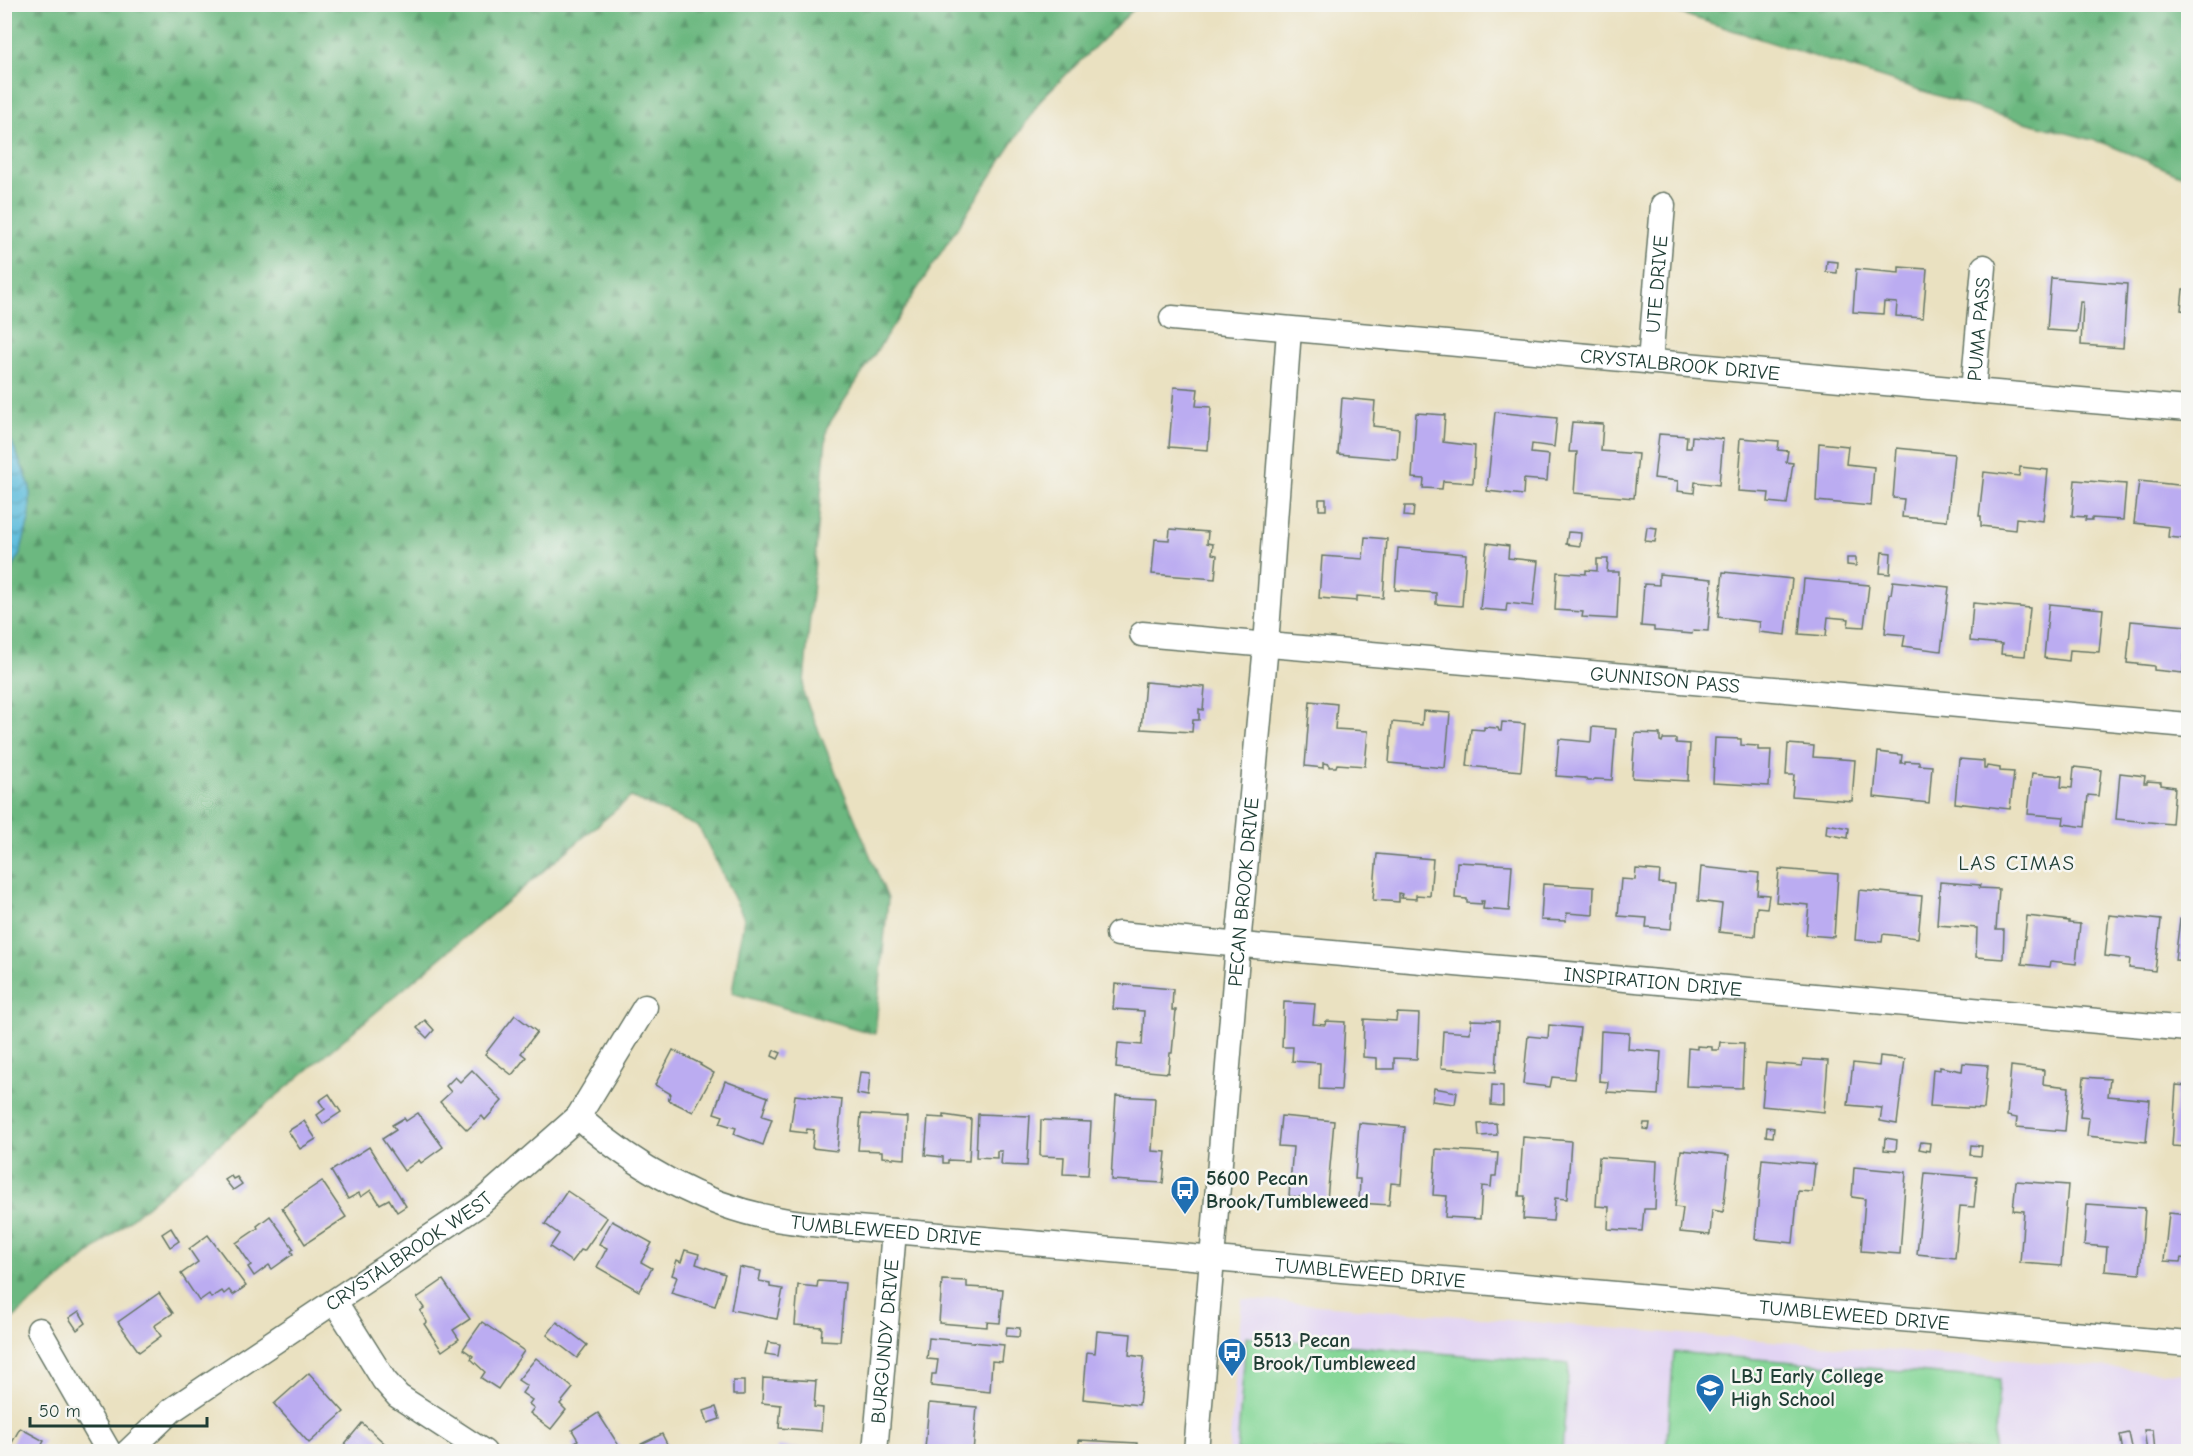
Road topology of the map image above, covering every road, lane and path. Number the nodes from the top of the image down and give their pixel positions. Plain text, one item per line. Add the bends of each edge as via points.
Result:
1 (1663, 205) dead end
2 (1984, 267) dead end
3 (1172, 318) dead end
4 (1289, 330) junction
5 (1650, 362) junction
6 (1973, 391) junction
7 (2188, 409) edge
8 (1142, 634) dead end
9 (1266, 645) junction
10 (2188, 725) edge
11 (1118, 934) dead end
12 (1238, 945) junction
13 (645, 1007) dead end
14 (2188, 1029) edge
15 (578, 1117) junction
16 (894, 1231) junction
17 (1212, 1258) junction
18 (335, 1302) junction
19 (39, 1330) dead end
20 (2188, 1344) edge
21 (109, 1452) edge
22 (128, 1452) edge
23 (484, 1452) edge
24 (875, 1452) edge
25 (1196, 1452) edge

1 - 5 street, UTE DRIVE
2 - 6 street, PUMA PASS
3 - 4 street, CRYSTALBROOK DRIVE
4 - 5 street, CRYSTALBROOK DRIVE
4 - 9 street, PECAN BROOK DRIVE
5 - 6 street, CRYSTALBROOK DRIVE
6 - 7 street, CRYSTALBROOK DRIVE
8 - 9 street, GUNNISON PASS
9 - 10 street, GUNNISON PASS
9 - 12 street, PECAN BROOK DRIVE
11 - 12 street, INSPIRATION DRIVE
12 - 14 street, INSPIRATION DRIVE
12 - 17 street, PECAN BROOK DRIVE
13 - 15 street, CRYSTALBROOK WEST
15 - 16 street, TUMBLEWEED DRIVE via 663,1178 704,1198 772,1218
15 - 18 street, CRYSTALBROOK WEST via 478,1205
16 - 17 street, TUMBLEWEED DRIVE
16 - 24 street, BURGUNDY DRIVE
17 - 20 street, TUMBLEWEED DRIVE
17 - 25 street, PECAN BROOK DRIVE
18 - 22 street, CRYSTALBROOK WEST via 172,1410
18 - 23 street via 398,1396
19 - 21 street

